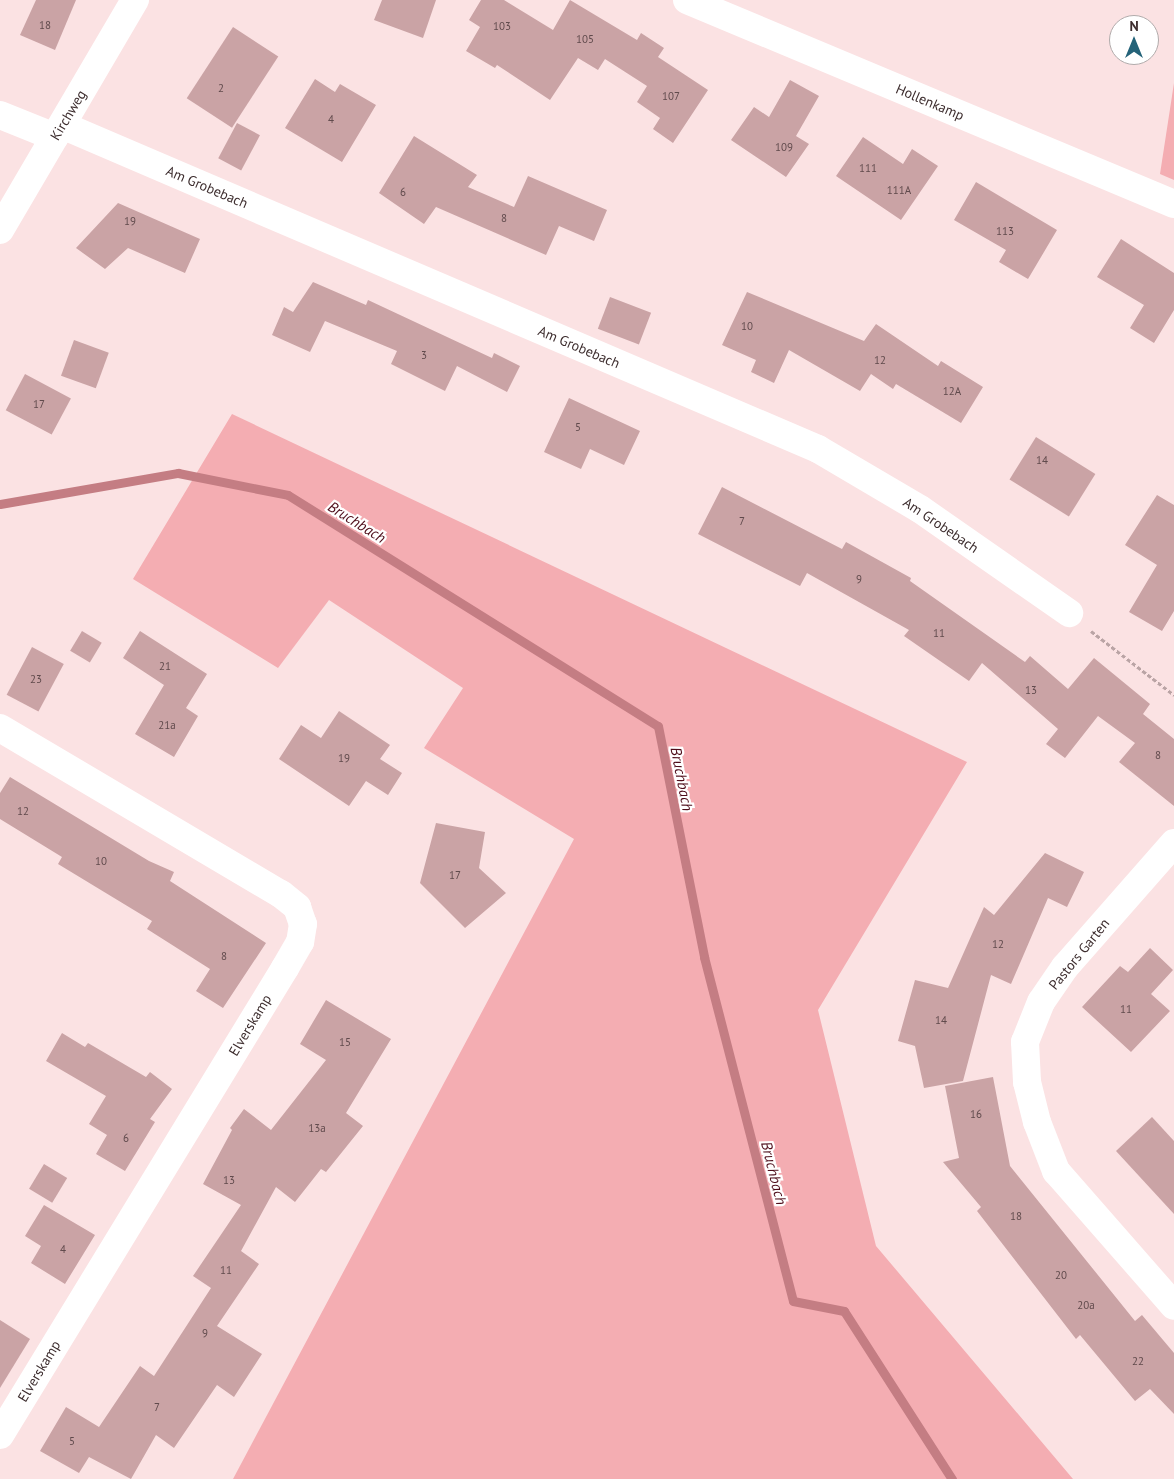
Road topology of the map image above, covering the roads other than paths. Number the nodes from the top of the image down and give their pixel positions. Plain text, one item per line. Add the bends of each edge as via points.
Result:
1 (135, 0) edge
2 (686, 0) edge
3 (0, 115) edge
4 (60, 132) junction
5 (1174, 204) edge
6 (0, 230) edge
7 (1069, 613) road end
8 (0, 728) edge
9 (1174, 843) edge
10 (1174, 1306) edge
11 (0, 1435) edge

1 - 4 street, Kirchweg
2 - 5 street, Hollenkamp
3 - 4 street, Am Grobebach
4 - 6 street, Kirchweg
4 - 7 street, Am Grobebach via 818,449 920,509
8 - 11 street, Elverskamp via 280,894 297,907 302,924 300,942 285,968
9 - 10 street, Pastors Garten via 1065,967 1041,1002 1025,1042 1027,1082 1036,1122 1056,1172

